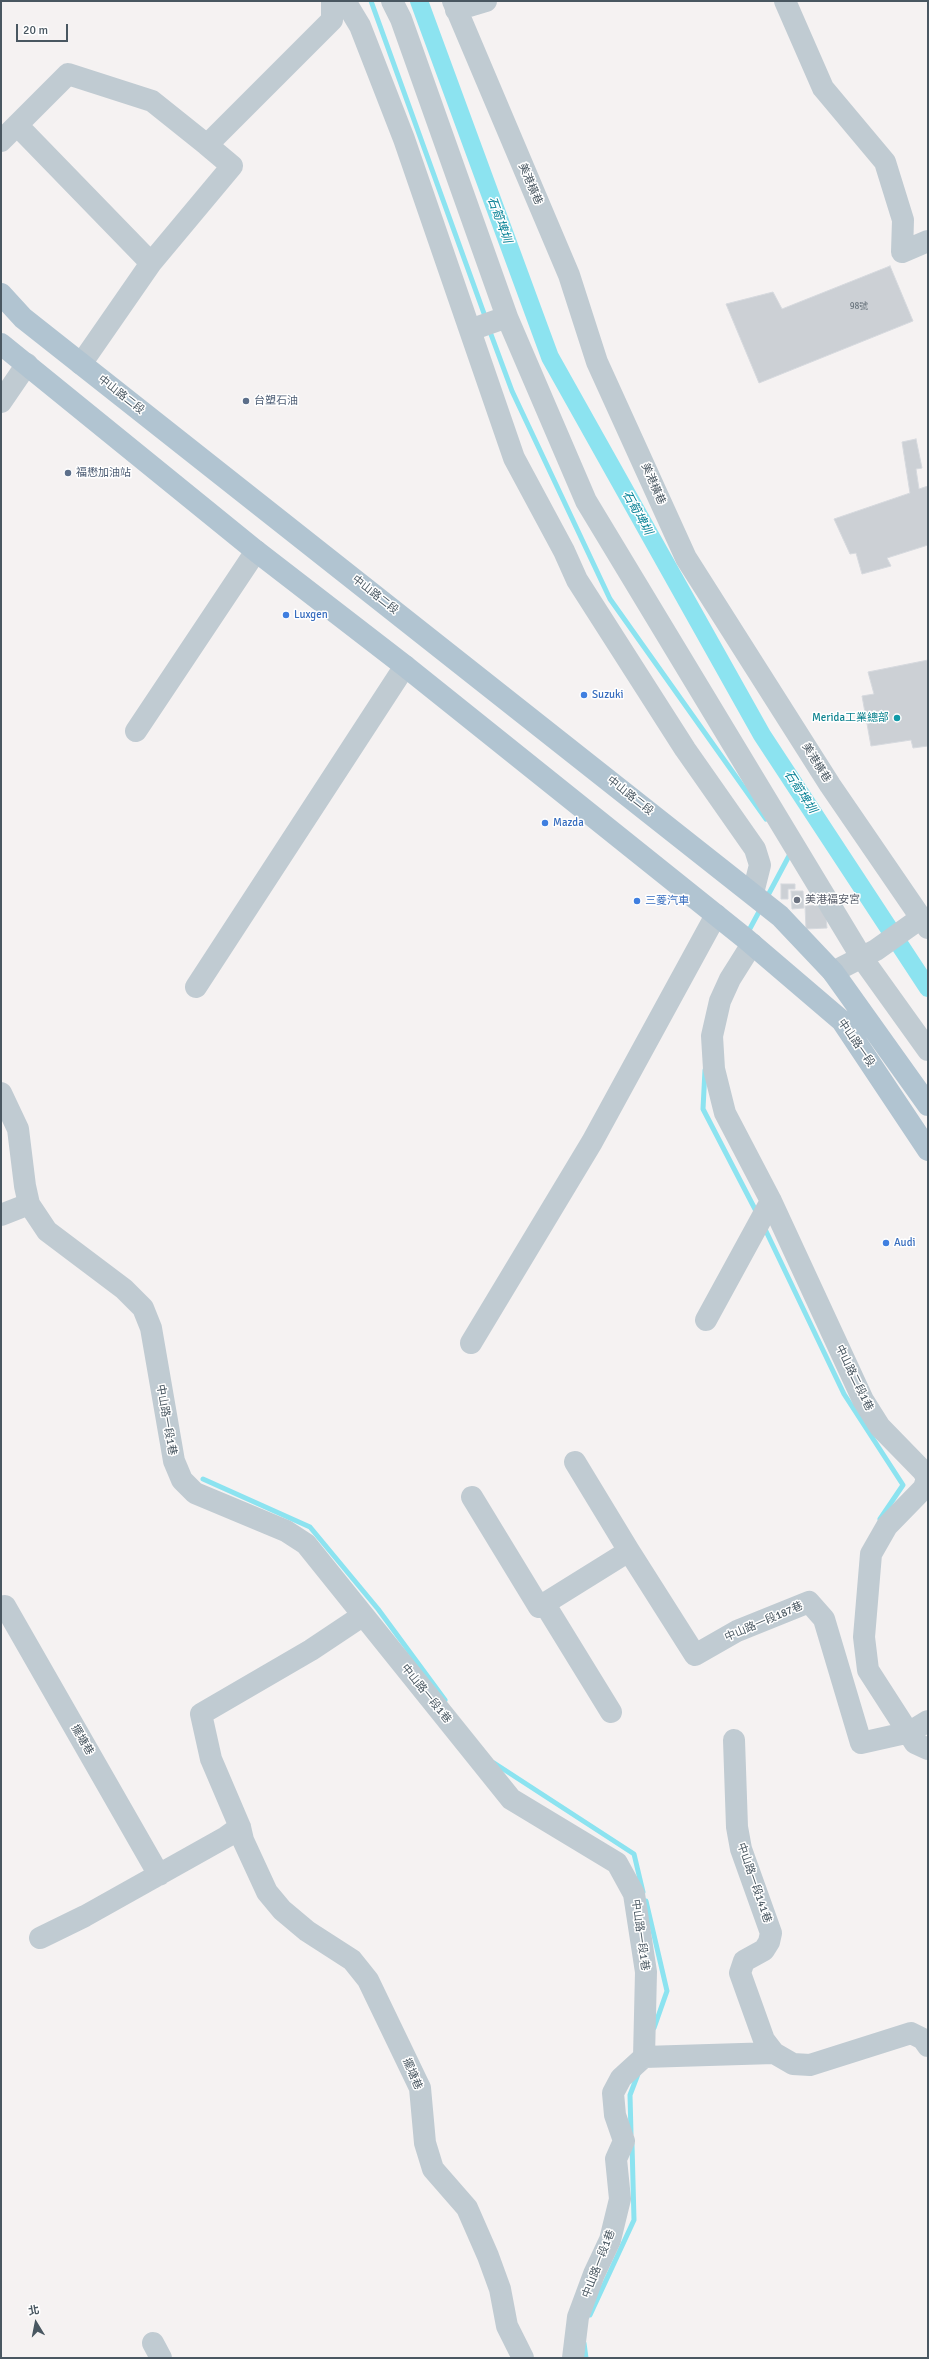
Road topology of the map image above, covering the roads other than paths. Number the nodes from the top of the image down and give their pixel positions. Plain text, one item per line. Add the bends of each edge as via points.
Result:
1 (332, 1) edge
2 (345, 1) edge
3 (392, 1) edge
4 (486, 1) edge
5 (785, 1) edge
6 (454, 5) edge
7 (17, 125) junction
8 (1, 141) edge
9 (207, 145) junction
10 (928, 241) edge
11 (151, 264) junction
12 (1, 294) edge
13 (507, 317) junction
14 (470, 330) junction
15 (1, 344) edge
16 (27, 364) junction
17 (81, 364) junction
18 (1, 402) edge
19 (256, 551) junction
20 (405, 666) junction
21 (136, 731) dead end
22 (753, 893) junction
23 (716, 915) junction
24 (780, 916) joint
25 (924, 923) edge
26 (749, 941) junction
27 (869, 954) junction
28 (833, 972) junction
29 (196, 987) dead end
30 (928, 1050) edge
31 (1, 1093) edge
32 (928, 1105) edge
33 (928, 1150) edge
34 (771, 1201) junction
35 (29, 1204) junction
36 (1, 1215) edge
37 (706, 1320) dead end
38 (471, 1343) dead end
39 (575, 1462) dead end
40 (472, 1497) dead end
41 (629, 1550) junction
42 (544, 1603) junction
43 (5, 1606) dead end
44 (362, 1616) junction
45 (611, 1712) dead end
46 (928, 1721) edge
47 (910, 1732) junction
48 (734, 1740) dead end
49 (928, 1749) edge
50 (240, 1827) junction
51 (158, 1875) junction
52 (40, 1938) dead end
53 (928, 2046) edge
54 (774, 2053) junction
55 (644, 2057) junction
56 (523, 2358) edge
57 (573, 2358) edge

1 - 9 street via 332,20
2 - 14 street via 360,26 404,139
3 - 13 street via 404,27
4 - 6 street
5 - 10 street via 823,88 885,162 903,220 902,252
6 - 25 street, 美港橫巷 via 569,275 597,362 686,558 830,785
7 - 8 street
7 - 9 street via 68,74 152,101
7 - 11 street
9 - 11 street via 232,166
11 - 17 street
12 - 17 main road, 中山路二段 via 23,318
13 - 14 street
13 - 27 street via 586,501
14 - 22 street via 514,458 577,580 685,749 755,849 760,865
15 - 16 main road
16 - 18 street
16 - 19 main road
17 - 22 main road, 中山路二段
19 - 20 main road
19 - 21 street
20 - 23 main road
20 - 29 street
22 - 24 main road, 中山路二段
23 - 26 main road, 中山路一段
23 - 38 street via 592,1142
24 - 28 main road, 中山路一段
25 - 27 street
26 - 33 main road, 中山路一段 via 842,1021
26 - 34 street, 中山路二段1巷 via 720,1001 712,1036 714,1069 725,1113
27 - 28 street
27 - 30 street
28 - 32 main road, 中山路一段
31 - 35 street, 中山路一段1巷 via 18,1129 24,1186
34 - 37 street
34 - 47 street, 中山路二段1巷 via 863,1400 880,1426 927,1478 924,1488 886,1526 871,1554 868,1569 864,1636 868,1670 901,1723
35 - 36 street
35 - 44 street, 中山路一段1巷 via 47,1231 124,1289 143,1308 151,1328 174,1462 182,1480 195,1493 286,1531 306,1544
39 - 41 street, 中山路一段187巷
40 - 42 street via 539,1606
41 - 42 street
41 - 47 street, 中山路一段187巷 via 695,1655 737,1631 809,1602 824,1619 861,1743
42 - 45 street
43 - 51 street, 擺塘巷
44 - 50 street, 擺塘巷 via 311,1650 201,1714 210,1759
44 - 55 street, 中山路一段1巷 via 511,1799 617,1863 634,1894 646,1972
46 - 47 street, 中山路一段187巷
47 - 49 street via 915,1743
48 - 54 street, 中山路一段141巷 via 737,1827 741,1849 771,1933 764,1950 744,1961 740,1973 764,2040
50 - 51 street
50 - 56 street, 擺塘巷 via 242,1840 267,1892 282,1910 307,1931 352,1960 368,1980 420,2088 425,2142 433,2169 467,2208 500,2288 507,2326
51 - 52 street
53 - 54 street, 中山路一段141巷 via 923,2039 911,2033 810,2065 793,2064
54 - 55 street
55 - 57 street, 中山路一段1巷 via 621,2078 613,2093 615,2115 624,2141 616,2159 620,2199 610,2240 578,2318

